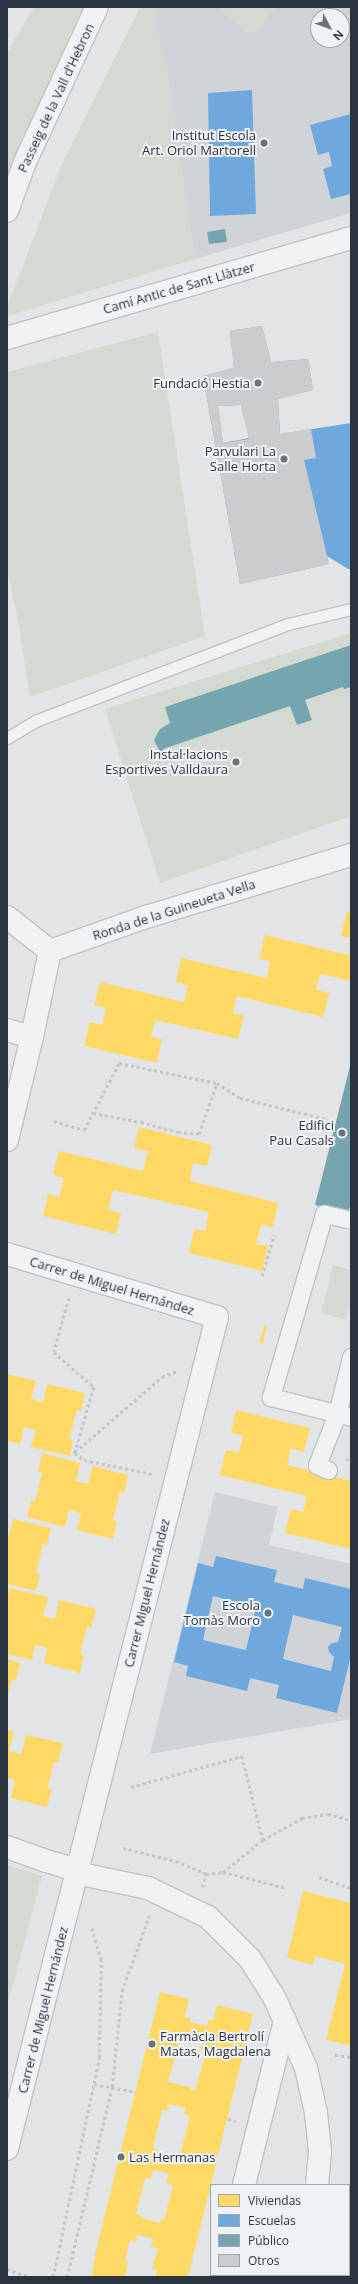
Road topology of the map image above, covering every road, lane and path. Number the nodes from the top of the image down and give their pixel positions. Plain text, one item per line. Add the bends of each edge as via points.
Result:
1 (97, 7) edge
2 (7, 211) edge
3 (351, 238) edge
4 (7, 338) edge
5 (351, 609) edge
6 (7, 738) edge
7 (351, 855) edge
8 (7, 917) edge
9 (50, 951) junction
10 (7, 1030) edge
11 (32, 1037) junction
12 (217, 1083) junction
13 (93, 1113) junction
14 (326, 1119) dead end
15 (54, 1121) dead end
16 (7, 1140) edge
17 (351, 1220) edge
18 (274, 1235) dead end
19 (7, 1254) edge
20 (262, 1276) dead end
21 (71, 1291) dead end
22 (217, 1317) joint
23 (351, 1357) edge
24 (179, 1370) dead end
25 (344, 1415) edge
26 (75, 1453) junction
27 (328, 1470) dead end
28 (160, 1476) dead end
29 (131, 1788) dead end
30 (351, 1820) edge
31 (263, 1840) junction
32 (7, 1847) edge
33 (123, 1848) dead end
34 (78, 1870) junction
35 (223, 1872) junction
36 (319, 1876) dead end
37 (287, 1888) dead end
38 (351, 1888) edge
39 (151, 1909) dead end
40 (91, 1927) dead end
41 (285, 2020) junction
42 (335, 2055) dead end
43 (351, 2057) edge
44 (94, 2084) junction
45 (112, 2087) junction
46 (136, 2092) dead end
47 (7, 2150) edge
48 (244, 2184) edge
49 (317, 2184) edge
50 (7, 2269) edge
51 (30, 2277) edge
52 (53, 2277) edge
53 (67, 2277) edge

1 - 2 street, Passeig de la Vall d'Hebron via 25,162
3 - 4 street, Camí Antic de Sant Llàtzer
5 - 6 lane via 281,627 35,721
7 - 9 street, Ronda de la Guineueta Vella via 149,916
8 - 9 street
9 - 11 street
10 - 11 street
11 - 16 street
12 - 13 path via 119,1063
12 - 13 path via 199,1134 178,1132
12 - 14 path via 240,1098
13 - 15 path via 84,1130
17 - 25 street via 324,1214 271,1397
18 - 20 path
19 - 22 street, Carrer de Miguel Hernández
21 - 26 path, Carrer de Miguel Hernández via 54,1352 94,1387
22 - 34 street, Carrer Miguel Hernández
23 - 25 street
24 - 26 path via 162,1378
25 - 27 street via 317,1465
26 - 28 path via 84,1460
29 - 31 path via 242,1756
30 - 31 path via 328,1814 302,1818
31 - 35 path
32 - 34 street via 46,1862
33 - 35 path via 176,1862 206,1874
34 - 41 street via 81,1874 148,1888 208,1917 250,1959
34 - 47 street, Carrer de Miguel Hernández
35 - 37 path
36 - 38 path
39 - 45 path via 122,1991
40 - 44 path via 101,1960 99,2058
41 - 48 street
41 - 49 street via 306,2068 316,2114 320,2151
42 - 43 path
44 - 45 path
44 - 52 path
45 - 46 path
45 - 53 path
50 - 51 path

